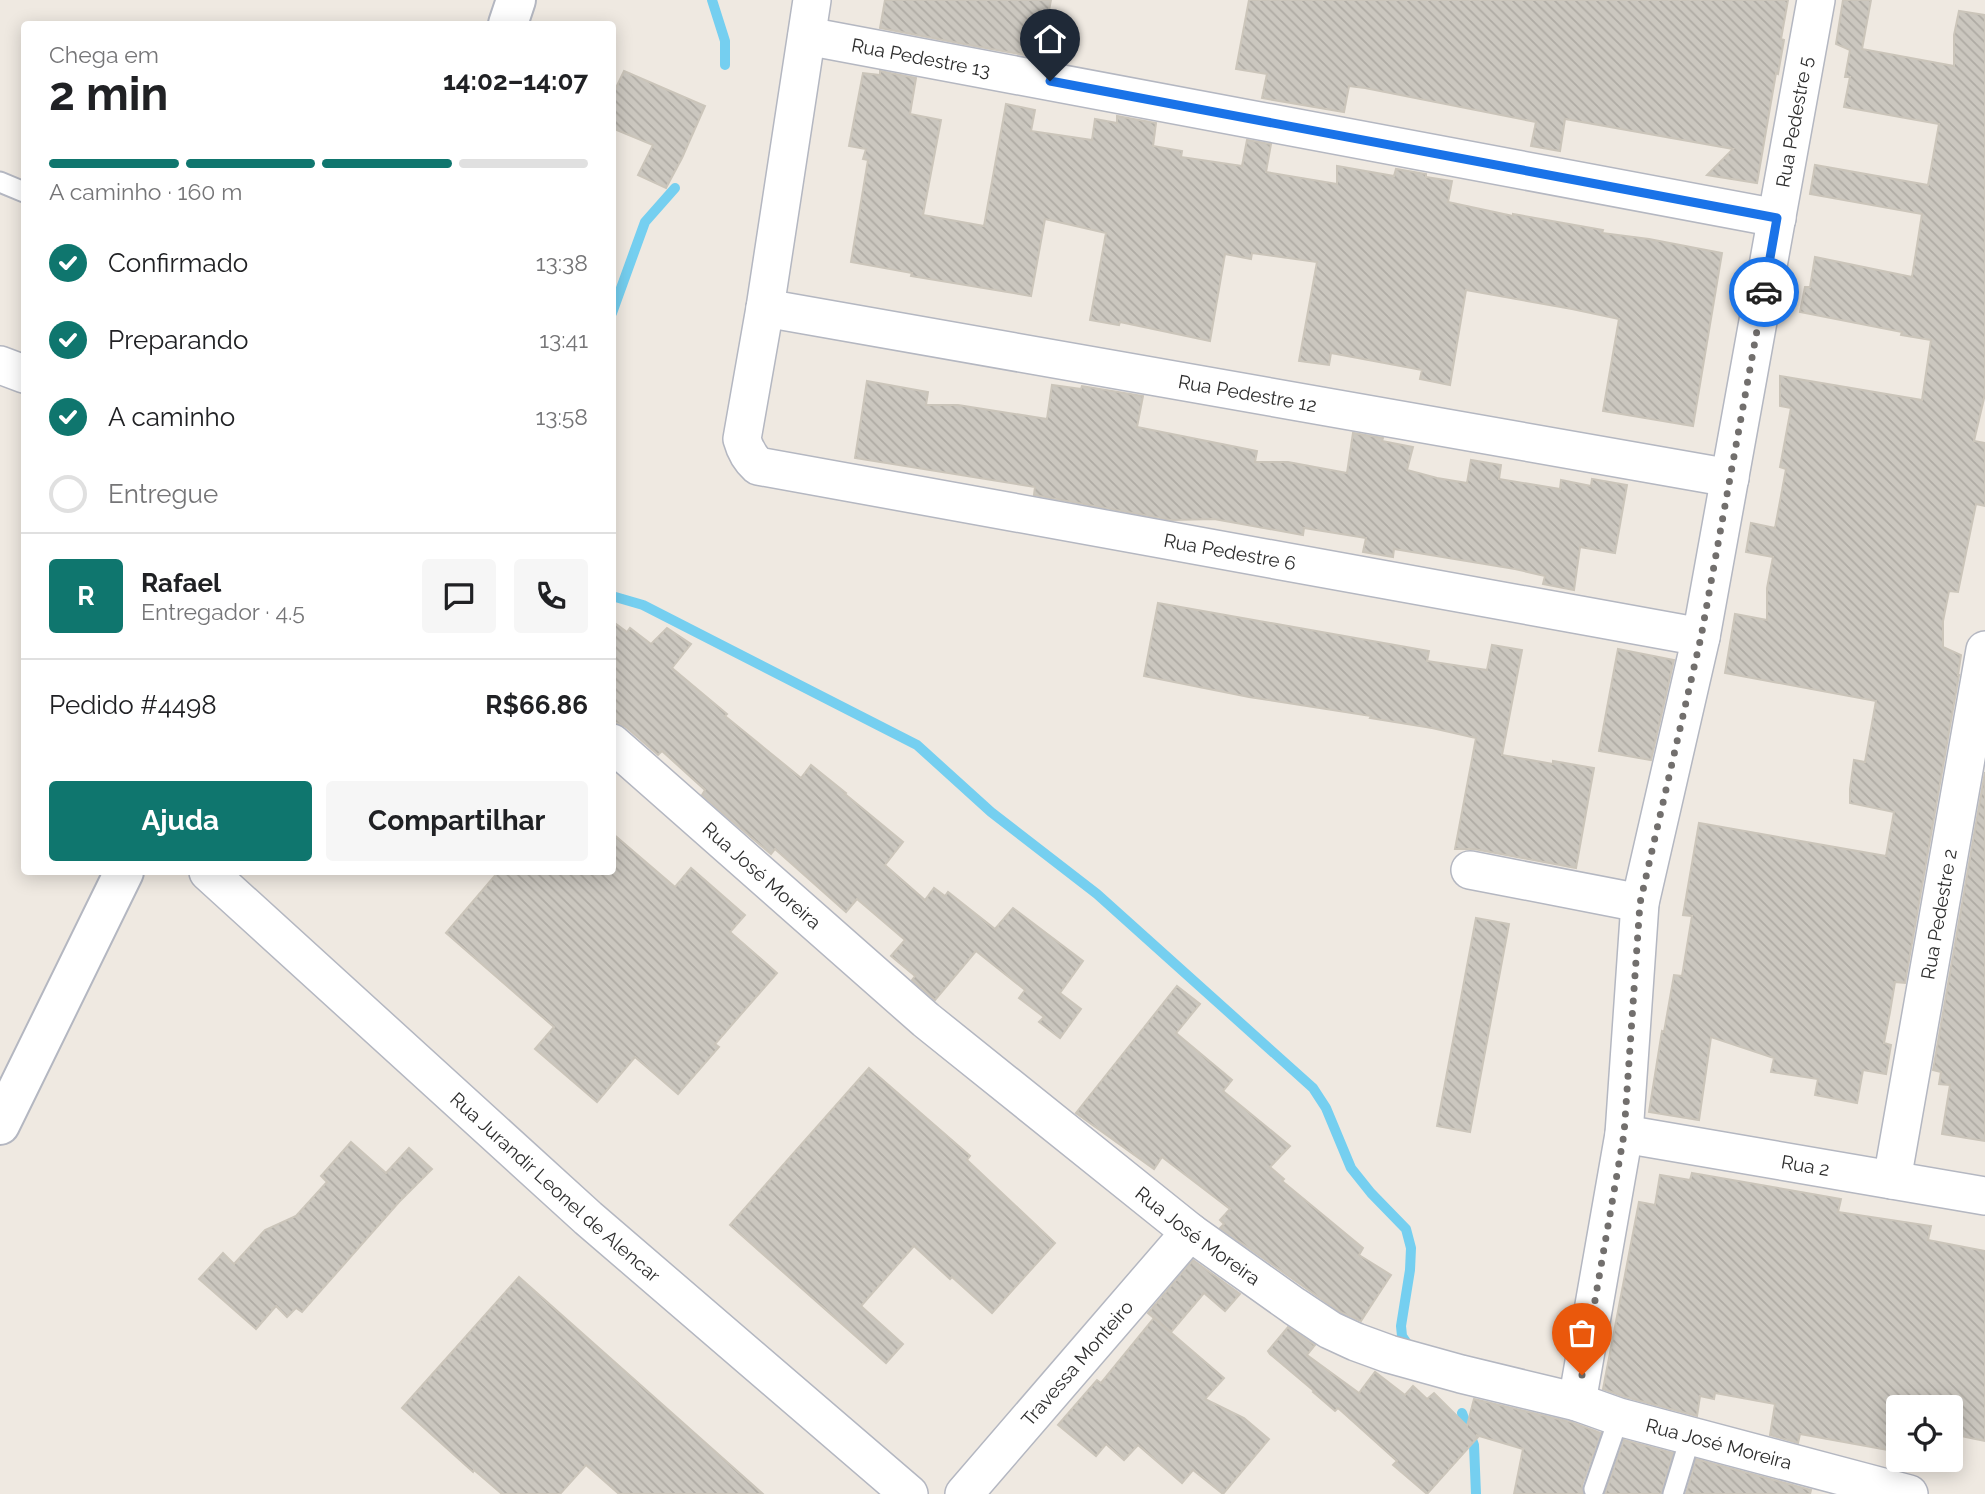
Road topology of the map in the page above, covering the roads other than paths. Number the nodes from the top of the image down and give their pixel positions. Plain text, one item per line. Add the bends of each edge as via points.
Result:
1 (516, 0) edge
2 (812, 0) edge
3 (1816, 0) edge
4 (509, 21) edge
5 (807, 36) junction
6 (0, 183) edge
7 (21, 191) edge
8 (1777, 218) junction
9 (765, 308) junction
10 (0, 365) edge
11 (21, 373) edge
12 (1730, 478) junction
13 (1701, 637) junction
14 (1985, 650) edge
15 (616, 747) edge
16 (1470, 870) dead end
17 (123, 875) edge
18 (211, 875) edge
19 (1640, 903) junction
20 (0, 1125) edge
21 (1624, 1134) junction
22 (1892, 1180) junction
23 (1985, 1196) edge
24 (1189, 1232) junction
25 (1577, 1402) junction
26 (1619, 1417) junction
27 (1691, 1435) junction
28 (1823, 1483) edge
29 (1594, 1489) dead end
30 (909, 1494) edge
31 (964, 1494) edge
32 (1673, 1494) edge
33 (1909, 1494) edge

1 - 4 street
2 - 5 street
3 - 8 street, Rua Pedestre 5
5 - 8 street, Rua Pedestre 13
5 - 9 street
6 - 7 lane
8 - 12 street, Rua Pedestre 5
9 - 12 street, Rua Pedestre 12
9 - 13 street, Rua Pedestre 6 via 742,439 758,466
10 - 11 street
12 - 13 street, Rua Pedestre 5
13 - 19 street, Rua Pedestre 5
14 - 22 street, Rua Pedestre 2
15 - 24 street, Rua José Moreira via 926,1020
16 - 19 street
17 - 20 street
18 - 30 street, Rua Jurandir Leonel de Alencar via 587,1217
19 - 21 street, Rua Pedestre 5
21 - 22 street, Rua 2
21 - 25 street, Rua Pedestre 5
22 - 23 street, Rua 2
24 - 25 street, Rua José Moreira via 1330,1330 1356,1342
24 - 31 street, Travessa Monteiro
25 - 26 street, Rua José Moreira
26 - 27 street, Rua José Moreira
26 - 29 lane
27 - 28 street, Rua José Moreira
27 - 32 lane
28 - 33 street, Rua José Moreira

